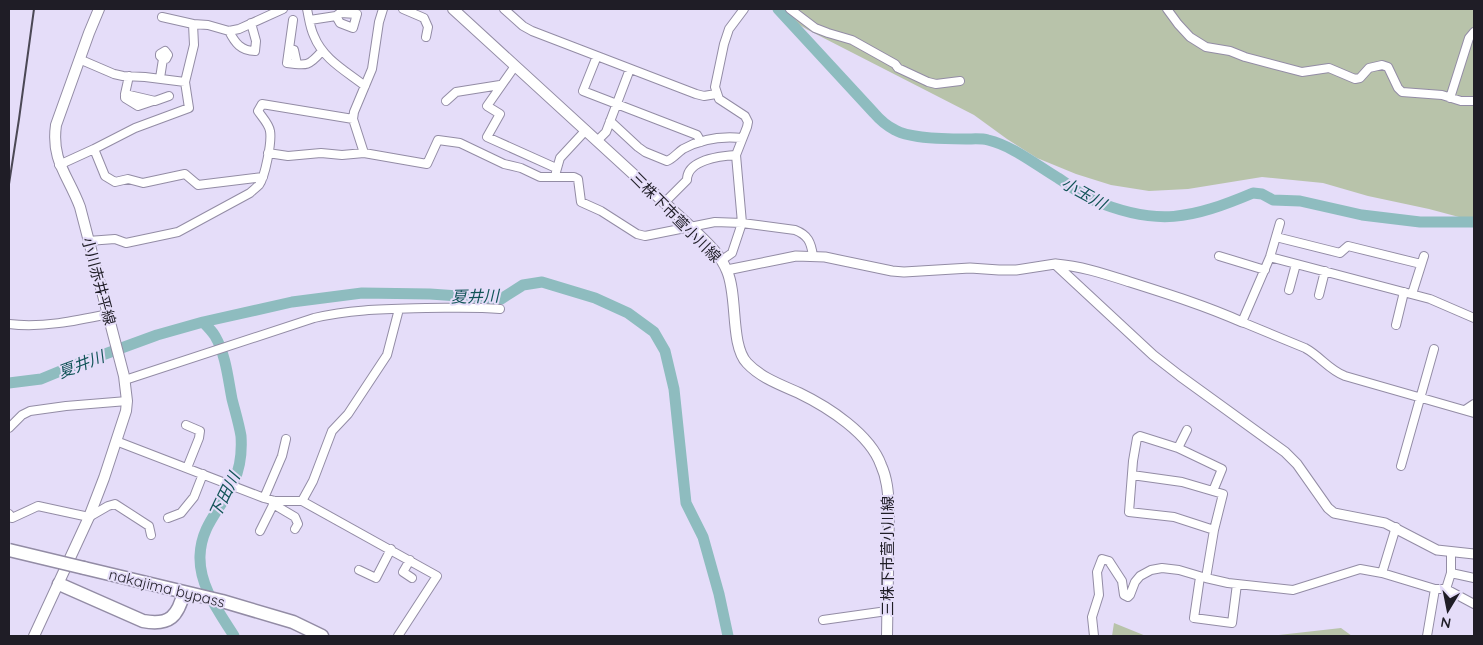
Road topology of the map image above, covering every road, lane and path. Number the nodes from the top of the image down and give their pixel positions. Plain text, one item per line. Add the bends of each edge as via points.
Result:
1 (99, 9) edge
2 (283, 9) edge
3 (307, 9) edge
4 (383, 9) edge
5 (403, 9) edge
6 (454, 9) edge
7 (504, 9) edge
8 (744, 9) edge
9 (790, 9) edge
10 (1167, 9) edge
11 (162, 16) dead end
12 (336, 16) dead end
13 (293, 20) dead end
14 (310, 20) junction
15 (194, 24) junction
16 (251, 24) junction
17 (229, 31) junction
18 (1474, 32) edge
19 (426, 36) dead end
20 (322, 51) junction
21 (597, 56) junction
22 (79, 59) junction
23 (163, 59) dead end
24 (515, 66) junction
25 (630, 69) junction
26 (128, 76) junction
27 (160, 78) junction
28 (960, 81) dead end
29 (185, 82) junction
30 (365, 86) junction
31 (500, 86) junction
32 (716, 94) junction
33 (170, 96) dead end
34 (1450, 98) junction
35 (446, 101) dead end
36 (1474, 101) edge
37 (616, 104) junction
38 (353, 119) junction
39 (610, 121) junction
40 (586, 130) junction
41 (742, 138) junction
42 (597, 141) junction
43 (701, 142) junction
44 (94, 149) junction
45 (268, 153) junction
46 (364, 153) junction
47 (736, 155) junction
48 (59, 165) junction
49 (556, 168) junction
50 (263, 177) junction
51 (556, 177) junction
52 (664, 203) junction
53 (742, 223) junction
54 (1280, 223) dead end
55 (691, 227) junction
56 (1276, 237) junction
57 (88, 241) junction
58 (814, 256) junction
59 (1219, 256) dead end
60 (1424, 256) dead end
61 (1270, 257) junction
62 (1055, 264) junction
63 (1296, 264) junction
64 (1421, 264) junction
65 (724, 265) junction
66 (1265, 270) junction
67 (1325, 271) junction
68 (1289, 290) dead end
69 (1408, 293) junction
70 (1319, 295) dead end
71 (399, 309) junction
72 (500, 309) dead end
73 (1474, 318) edge
74 (109, 319) junction
75 (1242, 322) junction
76 (9, 324) edge
77 (1396, 325) dead end
78 (1434, 349) dead end
79 (125, 378) junction
80 (1420, 398) junction
81 (127, 401) junction
82 (1474, 404) edge
83 (1465, 410) junction
84 (1474, 413) edge
85 (186, 425) dead end
86 (9, 428) edge
87 (1187, 430) dead end
88 (286, 439) dead end
89 (116, 441) junction
90 (1178, 448) junction
91 (1401, 466) dead end
92 (187, 468) junction
93 (203, 474) junction
94 (1132, 475) junction
95 (1213, 491) junction
96 (264, 498) junction
97 (302, 500) junction
98 (274, 503) junction
99 (9, 514) edge
100 (89, 517) junction
101 (168, 518) dead end
102 (1396, 527) junction
103 (295, 529) dead end
104 (1214, 530) junction
105 (260, 531) dead end
106 (151, 535) dead end
107 (390, 549) junction
108 (9, 550) edge
109 (1451, 552) junction
110 (1474, 554) edge
111 (410, 560) junction
112 (359, 570) dead end
113 (1382, 573) junction
114 (1451, 573) junction
115 (412, 578) dead end
116 (1203, 578) junction
117 (1474, 578) edge
118 (59, 584) junction
119 (1237, 584) junction
120 (1435, 589) junction
121 (1446, 589) junction
122 (184, 592) junction
123 (1474, 604) edge
124 (887, 611) junction
125 (823, 620) dead end
126 (34, 636) edge
127 (322, 636) edge
128 (398, 636) edge
129 (887, 636) edge
130 (1094, 636) edge
131 (1427, 636) edge

1 - 22 main road, 小川赤井平線
2 - 16 street
3 - 14 street
4 - 30 street via 372,69
5 - 19 street via 424,18 428,27
6 - 24 main road, 三株下市萱小川線
7 - 21 street via 532,31
8 - 32 street via 729,29 724,44
9 - 28 street via 815,28 852,40 928,82
10 - 34 street via 1184,31 1206,47 1302,72 1329,68 1355,79 1369,68 1382,65 1388,67 1402,92
11 - 15 street
12 - 14 street
13 - 20 street via 289,49 294,50 297,64 311,64
14 - 20 street
15 - 17 street
15 - 29 street via 194,45
16 - 17 street
16 - 17 street via 256,40 240,46
18 - 34 street via 1469,38
20 - 30 street
21 - 25 street
21 - 37 street via 583,91
22 - 26 street via 114,74
22 - 48 main road, 小川赤井平線 via 56,125 54,138
23 - 27 street
24 - 31 street
24 - 40 main road, 三株下市萱小川線
25 - 32 street via 696,94
25 - 37 street
26 - 27 street
26 - 33 street via 125,98 138,106
27 - 29 street
29 - 44 street via 189,108 135,128
30 - 38 street
31 - 35 street via 456,92
31 - 49 street via 487,106 500,114 487,137
32 - 41 street via 723,103 745,116 748,122
34 - 36 street
37 - 39 street
37 - 43 street via 697,135
38 - 45 street via 262,104 258,111 270,132
38 - 46 street
39 - 42 street via 606,132
39 - 43 street via 645,152 667,161 683,149
40 - 42 main road, 三株下市萱小川線
40 - 49 street via 563,154
41 - 43 street via 711,138
41 - 47 street
42 - 52 main road, 三株下市萱小川線
44 - 48 street
44 - 50 street via 105,176 115,182 128,179 143,183 185,174 198,185
45 - 46 street via 288,156
45 - 50 street
46 - 51 street via 427,164 438,140 460,143 540,177
47 - 52 street via 711,159 692,168 687,180
47 - 53 street
48 - 57 main road, 小川赤井平線 via 77,199
49 - 51 street
50 - 57 street via 250,194 178,232 126,243 115,239
51 - 55 street via 578,179 581,202 636,234 645,236
52 - 55 main road, 三株下市萱小川線
53 - 55 street via 715,222
53 - 58 street via 803,233 811,243
53 - 65 street via 732,253
54 - 56 street
55 - 65 main road, 三株下市萱小川線
56 - 61 street
56 - 64 street via 1340,253 1348,246
57 - 74 main road, 小川赤井平線
58 - 62 street via 904,272 970,268 1016,270
58 - 65 street
59 - 66 street
60 - 64 street
61 - 63 street
61 - 66 street
62 - 75 street via 1075,266 1145,286
62 - 102 street via 1154,355 1285,452 1334,513 1373,519
63 - 67 street
63 - 68 street
64 - 69 street
65 - 124 main road, 三株下市萱小川線 via 735,301 738,346 744,360 753,370 833,414 858,433 881,464 888,486 889,506
66 - 75 street
67 - 69 street
67 - 70 street
69 - 73 street
69 - 77 street
71 - 72 street
71 - 79 street via 332,314
71 - 97 street via 387,355 348,414 332,431
74 - 76 street via 38,326
74 - 79 main road, 小川赤井平線
75 - 80 street via 1305,348 1345,376
78 - 80 street
79 - 81 main road, 小川赤井平線
80 - 83 street
80 - 91 street
81 - 86 street via 30,411
81 - 89 main road, 小川赤井平線
82 - 83 street
83 - 84 street
85 - 92 street via 200,431
87 - 90 street
88 - 96 street
89 - 92 street
89 - 100 main road, 小川赤井平線
90 - 94 street via 1140,436 1137,438
90 - 95 street via 1222,469
92 - 93 street
93 - 96 street
93 - 101 street via 194,497 181,513
94 - 95 street via 1182,482
94 - 104 street via 1130,512 1174,517
95 - 104 street via 1223,494
96 - 98 street
97 - 98 street
97 - 107 street
98 - 103 street via 295,517 298,524
98 - 105 street
99 - 100 street via 12,518 38,506
100 - 106 street via 115,504 149,526
100 - 118 main road, 小川赤井平線
102 - 109 street via 1428,546
102 - 113 street
104 - 116 street
107 - 111 street
107 - 112 street via 376,578
108 - 122 highway, nakajima bypass, bridge
109 - 110 street
109 - 114 street
111 - 115 street via 403,572
111 - 128 street via 437,576
113 - 119 street via 1360,569 1293,590
113 - 120 street
114 - 117 street
114 - 121 street
116 - 119 street
116 - 119 street via 1194,618 1232,623
116 - 130 street via 1179,570 1151,570 1140,576 1128,597 1124,595 1122,581 1109,561 1102,559 1098,572 1099,595 1092,617
118 - 122 highway via 156,624 176,614
118 - 126 main road, 小川赤井平線
120 - 121 street
120 - 131 street
121 - 123 street
122 - 127 highway, nakajima bypass via 293,622
124 - 125 street
124 - 129 main road, 三株下市萱小川線

